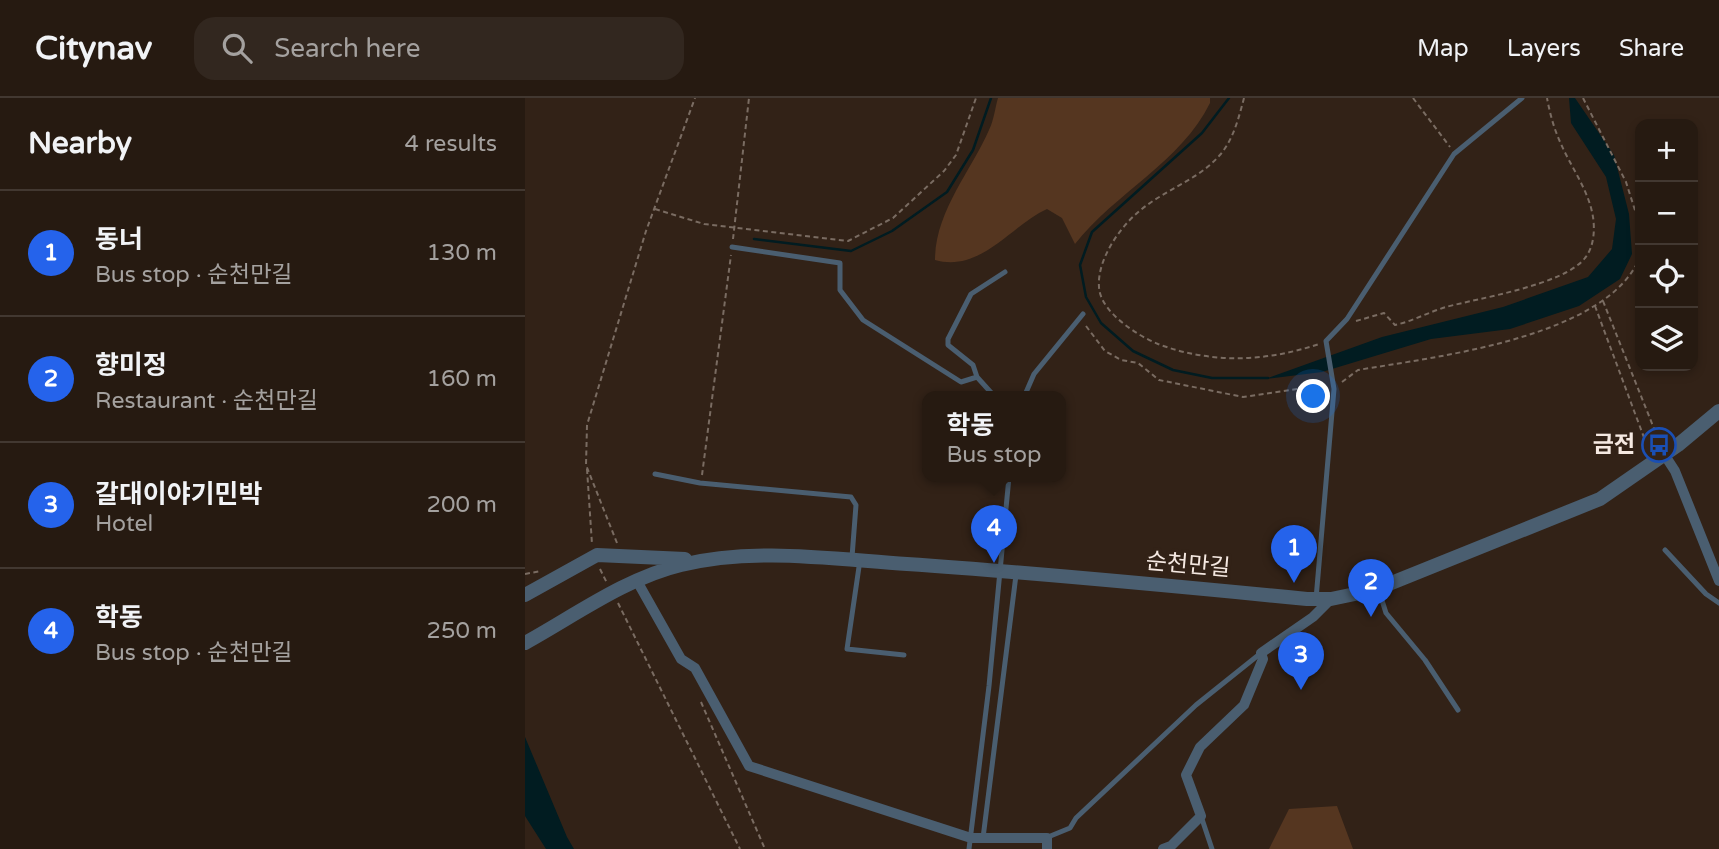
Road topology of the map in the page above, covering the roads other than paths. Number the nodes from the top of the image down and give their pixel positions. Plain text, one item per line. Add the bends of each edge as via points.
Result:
1 (1522, 98) edge
2 (732, 247) road end
3 (1005, 272) dead end
4 (1083, 314) dead end
5 (977, 377) junction
6 (990, 391) edge
7 (1027, 391) edge
8 (1719, 411) edge
9 (1664, 454) junction
10 (656, 474) dead end
11 (1009, 482) edge
12 (1665, 550) dead end
13 (721, 557) junction
14 (856, 560) junction
15 (1000, 570) junction
16 (1016, 572) junction
17 (637, 581) junction
18 (1719, 581) edge
19 (1379, 589) junction
20 (525, 595) edge
21 (1323, 599) junction
22 (1719, 603) edge
23 (525, 643) edge
24 (1261, 653) junction
25 (904, 655) dead end
26 (1458, 710) dead end
27 (1201, 816) junction
28 (983, 838) junction
29 (970, 843) edge
30 (1047, 843) edge
31 (1163, 849) edge
32 (1212, 849) edge

1 - 21 lane via 1454,154 1347,319 1326,341 1334,389
2 - 5 lane via 840,263 840,290 863,320 961,382
3 - 5 lane via 971,294 948,339 948,345 973,365
4 - 7 lane via 1034,374
5 - 6 lane
8 - 9 street, 순천만길
9 - 18 street
9 - 19 street, 순천만길 via 1600,499
10 - 14 lane via 701,483 852,497
11 - 15 lane
12 - 22 lane
13 - 14 street, 순천만길
13 - 17 street, 순천만길 via 678,565
13 - 20 street via 596,556
14 - 15 street, 순천만길
14 - 25 lane via 847,649
15 - 16 street, 순천만길
15 - 29 lane
16 - 21 street, 순천만길
16 - 28 lane
17 - 23 street, 순천만길
17 - 29 street via 681,659 695,668 749,766
19 - 21 street, 순천만길
19 - 26 lane via 1387,613
21 - 24 street via 1313,617
24 - 27 street via 1263,659 1244,705 1200,747 1186,775
24 - 30 lane via 1196,705 1070,828
27 - 31 street
27 - 32 lane
28 - 29 street
28 - 30 street

